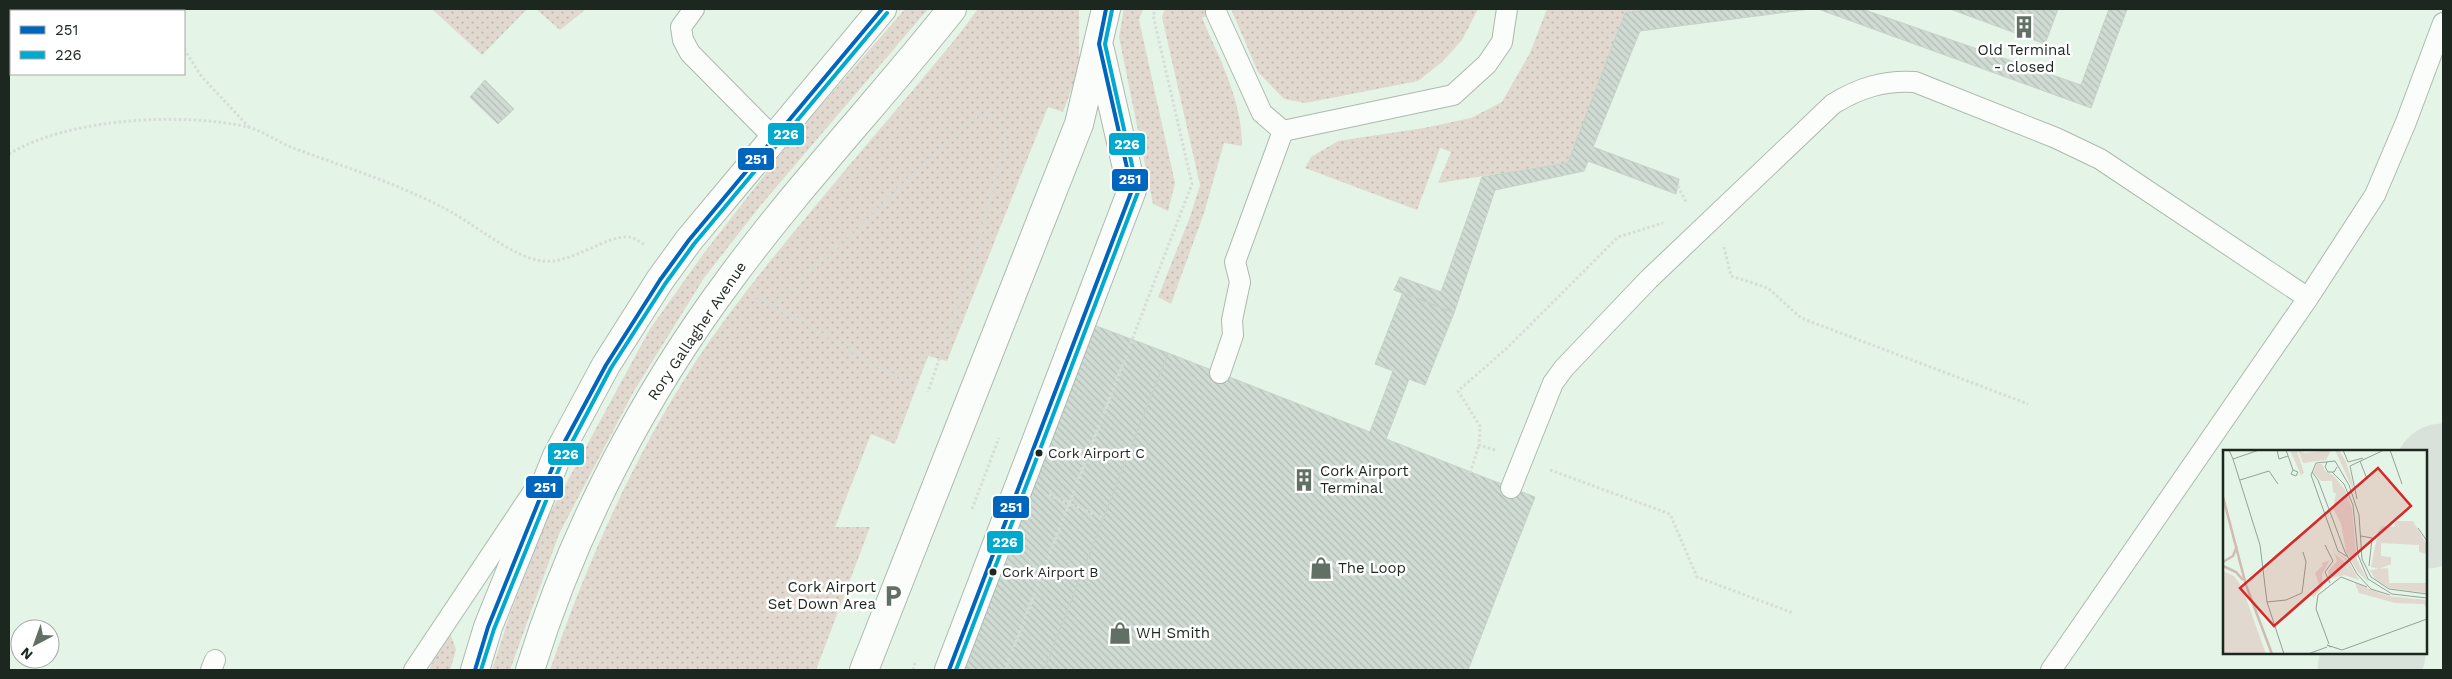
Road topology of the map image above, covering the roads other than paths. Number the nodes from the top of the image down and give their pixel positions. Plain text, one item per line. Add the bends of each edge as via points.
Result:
1 (694, 9) edge
2 (882, 9) edge
3 (952, 9) edge
4 (1106, 9) edge
5 (1508, 9) edge
6 (1216, 12) dead end
7 (2443, 23) edge
8 (1099, 44) junction
9 (1283, 131) junction
10 (774, 137) junction
11 (2308, 298) junction
12 (1220, 373) dead end
13 (556, 456) junction
14 (1511, 488) dead end
15 (414, 670) edge
16 (475, 670) edge
17 (530, 670) edge
18 (864, 670) edge
19 (949, 670) edge
20 (2051, 670) edge

1 - 10 lane via 682,27 683,40 690,53
2 - 10 street
3 - 17 street, Rory Gallagher Avenue via 730,278 650,400 583,529
4 - 8 street
5 - 9 lane via 1502,42 1488,64 1453,95
6 - 9 lane via 1262,112
7 - 11 lane via 2375,195
8 - 18 street via 1079,124
8 - 19 street via 1132,190
9 - 12 lane via 1235,262 1240,282 1232,320 1233,335
10 - 13 street via 660,280 606,365
11 - 14 lane via 2100,159 1915,82 1893,81 1872,85 1833,104 1649,279 1564,368 1553,383
11 - 20 lane
13 - 15 lane
13 - 16 street via 488,627

